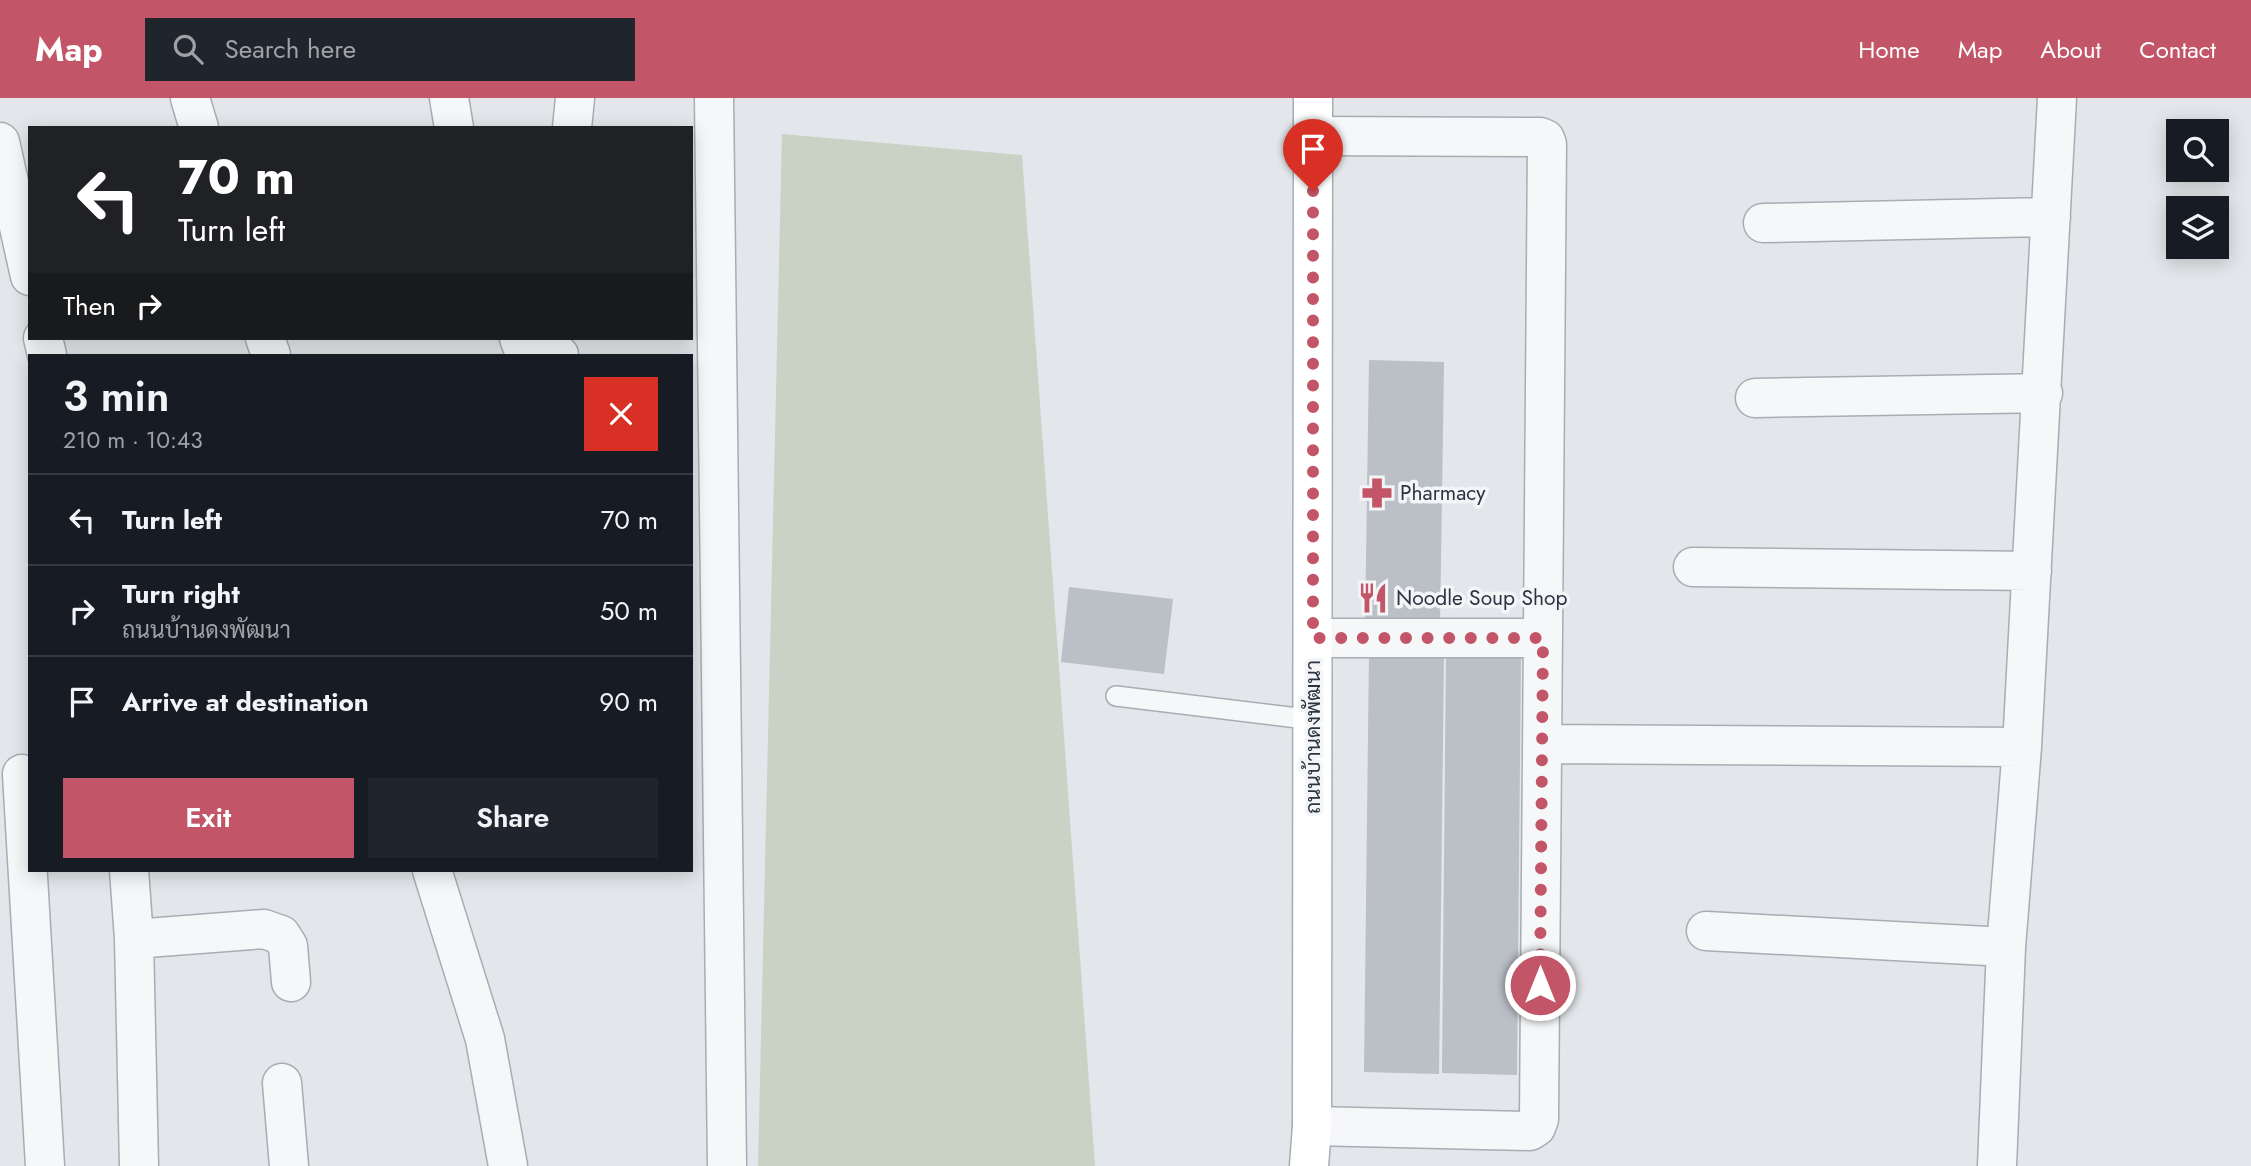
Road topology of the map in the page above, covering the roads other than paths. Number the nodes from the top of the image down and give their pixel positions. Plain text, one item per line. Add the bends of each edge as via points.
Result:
1 (190, 98) edge
2 (449, 98) edge
3 (575, 98) edge
4 (714, 98) edge
5 (1313, 98) edge
6 (2057, 98) edge
7 (198, 126) edge
8 (454, 126) edge
9 (572, 126) edge
10 (1314, 136) junction
11 (0, 142) edge
12 (2050, 217) junction
13 (1763, 223) dead end
14 (28, 267) edge
15 (520, 340) edge
16 (555, 354) edge
17 (2043, 393) junction
18 (1755, 398) dead end
19 (1693, 566) dead end
20 (2032, 571) junction
21 (1313, 638) junction
22 (1543, 638) junction
23 (1116, 696) dead end
24 (1314, 720) junction
25 (1542, 744) junction
26 (2022, 747) junction
27 (22, 774) dead end
28 (129, 872) edge
29 (433, 872) edge
30 (1706, 931) dead end
31 (134, 939) junction
32 (2006, 947) junction
33 (291, 982) dead end
34 (282, 1083) dead end
35 (1312, 1126) junction
36 (45, 1166) edge
37 (139, 1166) edge
38 (289, 1166) edge
39 (508, 1166) edge
40 (727, 1166) edge
41 (1309, 1166) edge
42 (1997, 1166) edge

1 - 7 street
2 - 8 street
3 - 9 street
4 - 40 street
5 - 10 street, ถนนบ้านดงพัฒนา
6 - 12 street
10 - 21 street, ถนนบ้านดงพัฒนา
10 - 22 street via 1545,139
11 - 14 street
12 - 13 street
12 - 17 street
15 - 16 street via 522,345
17 - 18 street
17 - 20 street
19 - 20 street
20 - 26 street
21 - 22 street
21 - 24 street, ถนนบ้านดงพัฒนา
22 - 25 street
23 - 24 lane
24 - 35 street, ถนนบ้านดงพัฒนา
25 - 26 street
25 - 35 street via 1536,1127 1530,1131
26 - 32 street
27 - 36 street
28 - 31 street
29 - 39 street via 485,1039
30 - 32 street
31 - 33 street via 264,929 281,935 288,946
31 - 37 street
32 - 42 street
34 - 38 street
35 - 41 street, ถนนบ้านดงพัฒนา

